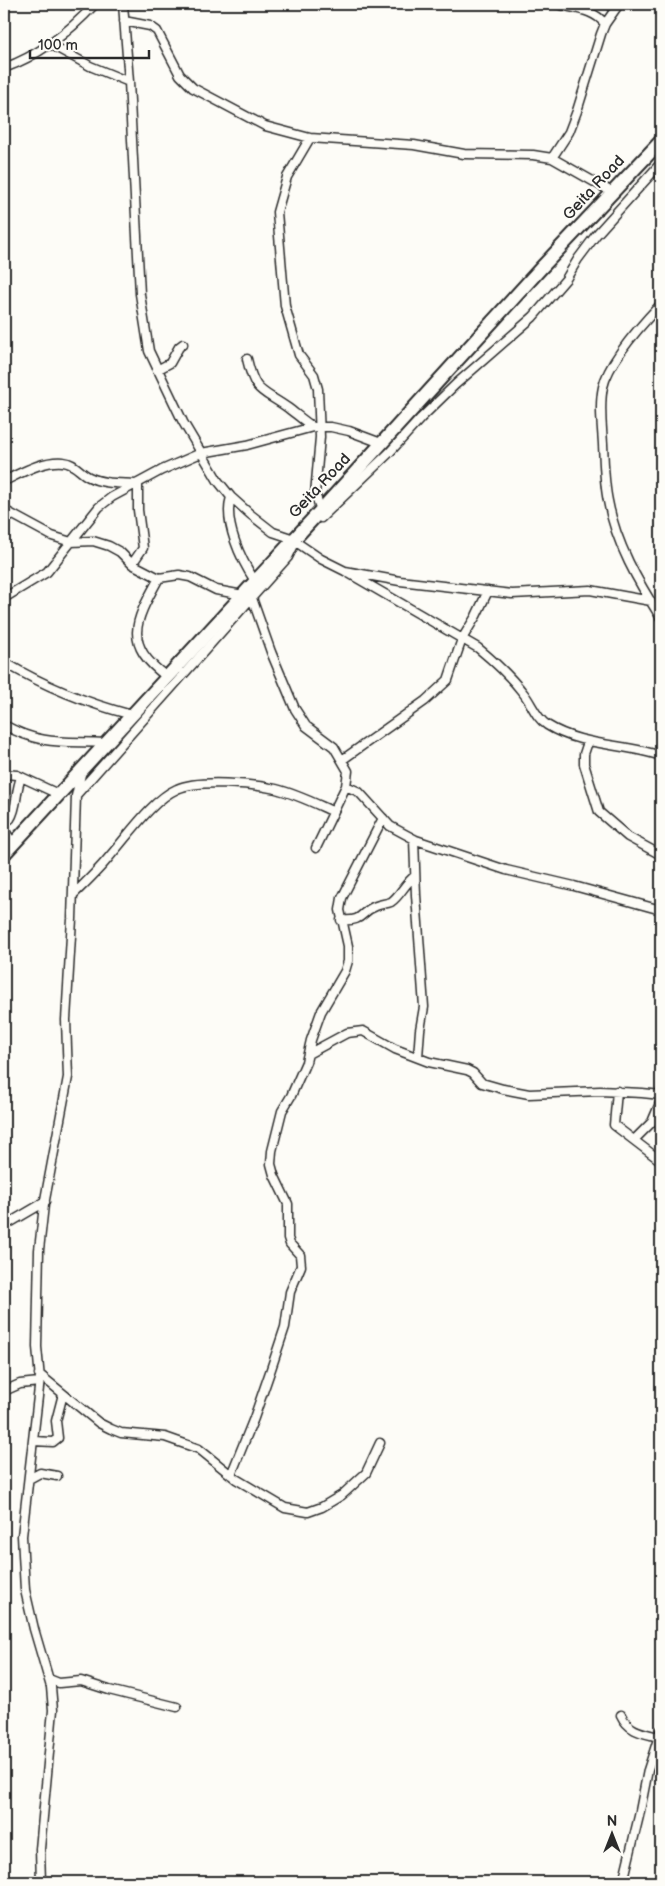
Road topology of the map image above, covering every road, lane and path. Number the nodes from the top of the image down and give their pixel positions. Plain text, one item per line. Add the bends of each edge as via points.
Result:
1 (95, 4) edge
2 (123, 4) edge
3 (557, 4) edge
4 (619, 4) edge
5 (124, 21) junction
6 (605, 24) junction
7 (50, 44) junction
8 (4, 68) edge
9 (129, 82) junction
10 (310, 138) junction
11 (661, 141) edge
12 (552, 158) junction
13 (661, 163) edge
14 (612, 192) junction
15 (661, 304) edge
16 (184, 344) dead end
17 (247, 359) dead end
18 (158, 370) junction
19 (317, 426) junction
20 (381, 444) junction
21 (201, 453) junction
22 (4, 481) edge
23 (136, 484) junction
24 (231, 497) junction
25 (4, 510) edge
26 (321, 510) junction
27 (295, 540) junction
28 (71, 542) junction
29 (132, 564) junction
30 (345, 571) junction
31 (159, 578) junction
32 (255, 581) junction
33 (488, 591) junction
34 (248, 596) junction
35 (4, 598) edge
36 (650, 601) junction
37 (661, 618) edge
38 (462, 639) junction
39 (4, 662) edge
40 (167, 677) junction
41 (132, 716) junction
42 (4, 725) edge
43 (588, 742) junction
44 (105, 743) junction
45 (661, 756) edge
46 (342, 760) junction
47 (83, 767) junction
48 (4, 774) edge
49 (21, 778) junction
50 (346, 786) junction
51 (58, 794) junction
52 (76, 796) junction
53 (332, 812) junction
54 (383, 818) junction
55 (4, 821) edge
56 (4, 830) edge
57 (414, 839) junction
58 (14, 843) junction
59 (316, 848) dead end
60 (4, 854) edge
61 (661, 855) edge
62 (415, 876) junction
63 (73, 895) junction
64 (661, 910) edge
65 (341, 920) junction
66 (308, 1054) junction
67 (418, 1057) junction
68 (617, 1092) junction
69 (661, 1095) edge
70 (661, 1102) edge
71 (634, 1140) junction
72 (661, 1161) edge
73 (45, 1202) junction
74 (4, 1224) edge
75 (39, 1378) junction
76 (4, 1391) edge
77 (63, 1394) junction
78 (33, 1442) junction
79 (380, 1443) dead end
80 (231, 1475) junction
81 (57, 1476) dead end
82 (30, 1479) junction
83 (49, 1679) junction
84 (177, 1707) dead end
85 (621, 1715) dead end
86 (660, 1734) edge
87 (41, 1882) edge
88 (623, 1882) edge

1 - 7 street
2 - 5 street
3 - 6 street via 592,13
4 - 6 street
5 - 9 street
5 - 10 street via 150,26 156,31 180,74 193,88 265,126
6 - 12 street via 569,132
7 - 8 street via 34,56
7 - 9 street
9 - 18 street via 140,294 149,351
10 - 12 street via 414,145 464,154
10 - 19 street via 287,177 277,212 285,306 299,354 314,375 318,388
11 - 14 highway, Geita Road
12 - 14 street
13 - 27 street via 596,235 566,279 534,317 456,384 389,454
14 - 20 highway, Geita Road
15 - 36 street via 627,344 611,369 603,387 602,403 604,478 610,511 623,550
16 - 18 street via 170,364
17 - 19 street via 251,378 261,390
18 - 21 street
19 - 20 street via 349,431
19 - 21 street via 247,445
19 - 26 street via 315,494
20 - 26 highway, Geita Road
21 - 23 street
21 - 24 street
22 - 23 street via 46,464 62,462 74,465 88,477 103,482
23 - 28 street via 100,507
23 - 29 street via 143,548
24 - 27 street via 273,532
24 - 32 street via 228,511 231,527 244,564
25 - 28 street via 52,536
26 - 27 highway, Geita Road
27 - 30 street
27 - 32 highway, Geita Road
27 - 34 street via 288,556
28 - 29 street via 93,541 109,546
28 - 35 street via 47,572
29 - 31 street
30 - 33 street
30 - 38 street
31 - 34 street via 179,574 216,590
31 - 40 street via 139,618 137,635 147,660
32 - 34 highway, Geita Road
33 - 36 street via 512,594 590,590
33 - 38 street
34 - 40 highway, Geita Road
34 - 46 street via 295,709 306,726 334,747
34 - 52 street
36 - 37 street
38 - 43 street via 497,663 546,724
38 - 46 street via 448,680 425,701
39 - 41 street via 74,698
40 - 41 highway, Geita Road
41 - 44 highway, Geita Road
42 - 44 street via 45,741
43 - 45 street
43 - 61 street via 584,764 599,812 628,837
44 - 47 highway, Geita Road
46 - 50 street via 348,771
47 - 51 highway, Geita Road
47 - 52 street
48 - 49 street
49 - 51 street
49 - 55 street via 14,814
50 - 53 street
50 - 54 street via 359,792
51 - 58 highway, Geita Road
52 - 63 street
53 - 59 street
53 - 63 street via 274,789 208,784 177,789 148,812
54 - 57 street via 390,826
54 - 65 street via 342,898
56 - 58 street
57 - 62 street
57 - 64 street via 506,870
58 - 60 highway, Geita Road
62 - 65 street via 390,902 375,906 361,918
62 - 67 street via 424,1007
63 - 73 street via 66,1020 68,1077
65 - 66 street via 348,946 348,961 321,1012
66 - 67 street via 347,1033 363,1031 395,1049
66 - 80 street via 282,1111 271,1164 288,1204 288,1238 300,1255 301,1266 290,1292 284,1327 271,1369
67 - 68 street via 467,1070 482,1084 529,1094
68 - 69 street
68 - 71 street via 614,1125
70 - 71 street via 652,1122
71 - 72 street
73 - 74 street
73 - 75 street via 37,1280
75 - 76 street
75 - 77 street
75 - 78 street
77 - 78 street via 56,1421 58,1438 53,1442
77 - 80 street via 111,1429 184,1443 199,1449
78 - 82 street
79 - 80 street via 360,1479 342,1496 308,1512 285,1508
81 - 82 street via 40,1473
82 - 83 street via 22,1536 25,1590
83 - 84 street via 63,1683 81,1681
83 - 87 street via 53,1710 40,1849
85 - 86 street via 633,1730
86 - 88 street via 648,1770

